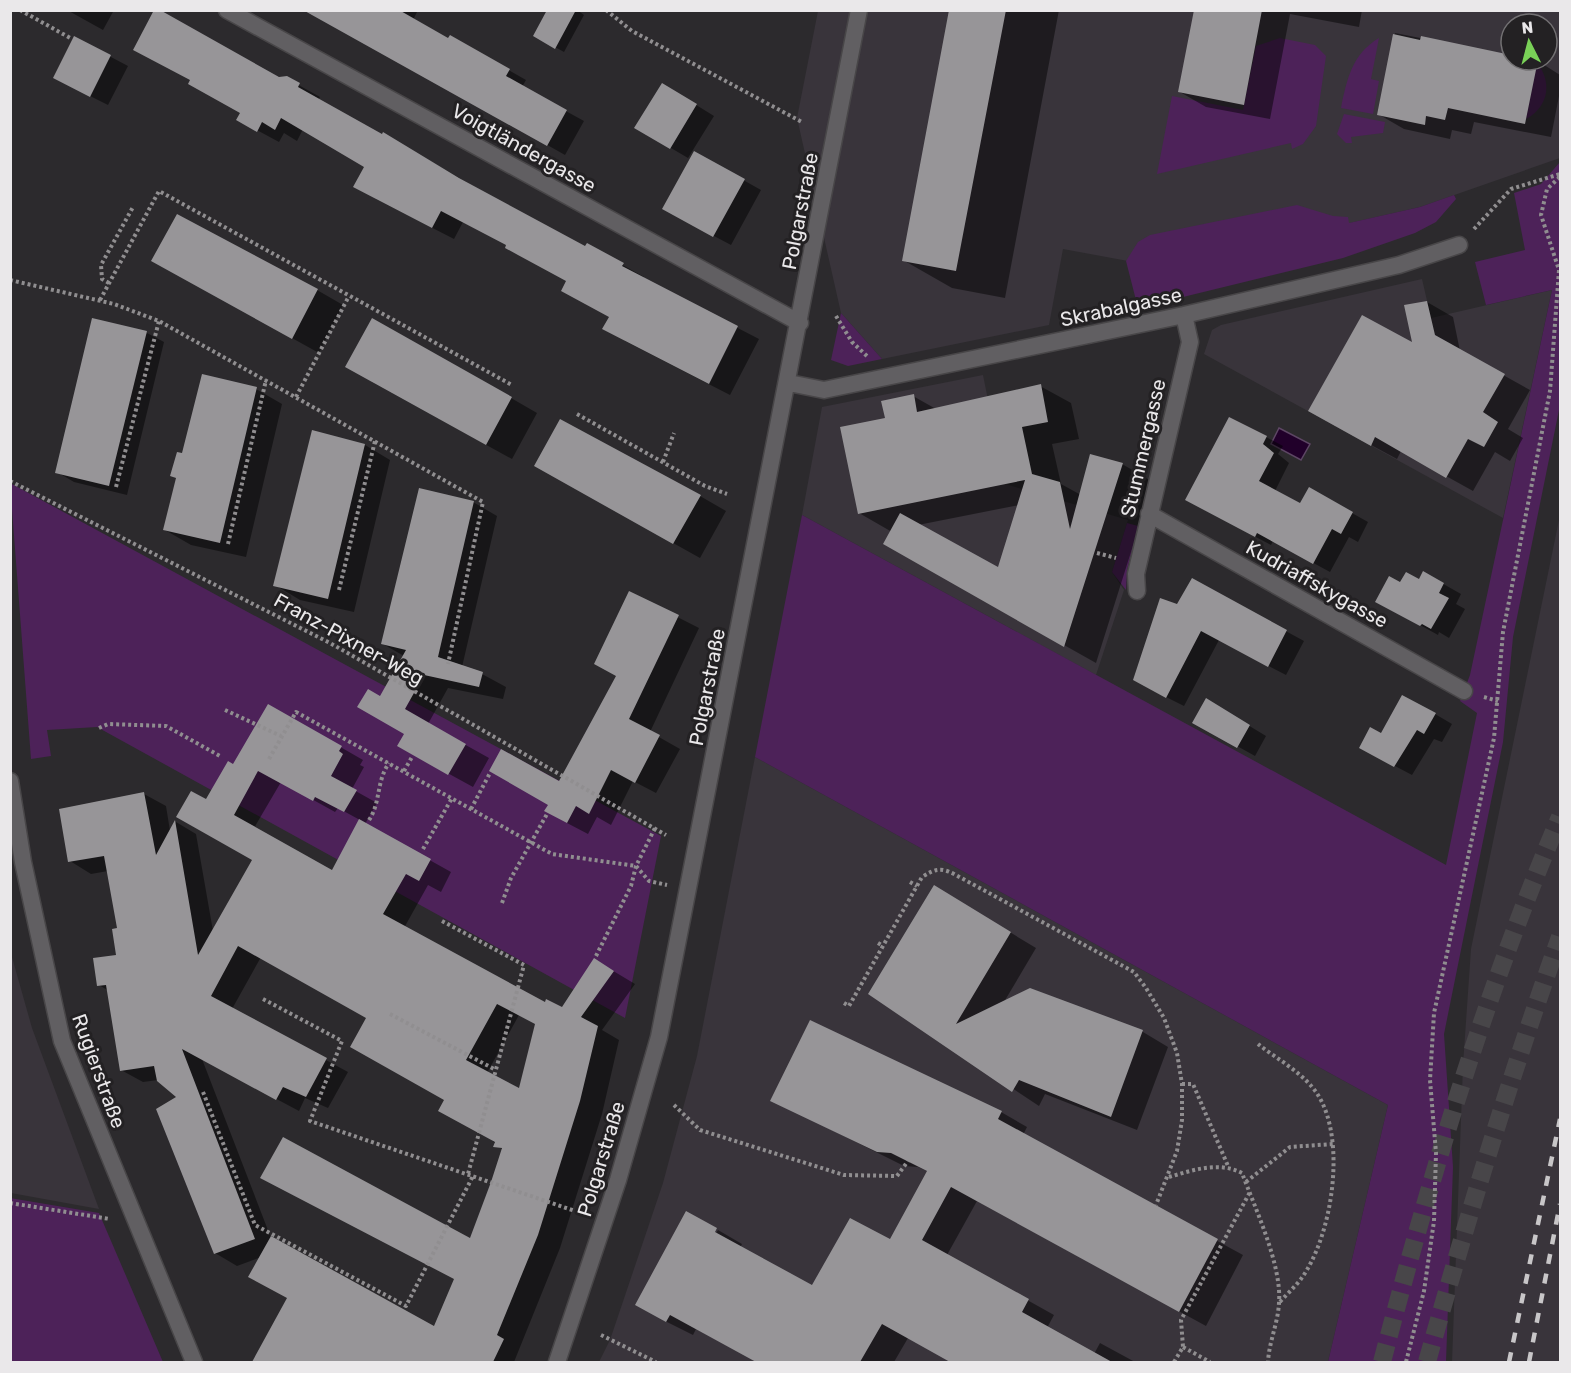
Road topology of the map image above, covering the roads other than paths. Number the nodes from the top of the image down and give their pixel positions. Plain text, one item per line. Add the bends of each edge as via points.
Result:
1 (227, 10) edge
2 (860, 10) edge
3 (1459, 245) road end
4 (1184, 315) junction
5 (800, 323) junction
6 (789, 383) junction
7 (1149, 514) junction
8 (1137, 591) dead end
9 (1464, 691) dead end
10 (10, 781) edge
11 (194, 1362) edge
12 (557, 1362) edge

1 - 5 street, Voigtländergasse
2 - 5 street, Polgarstraße
3 - 4 street, Skrabalgasse via 1399,265
4 - 6 street, Skrabalgasse via 824,390
4 - 7 street, Stummergasse via 1190,342
5 - 6 street, Polgarstraße
6 - 12 street, Polgarstraße via 659,1037 618,1180
7 - 8 street, Stummergasse via 1136,574
7 - 9 street, Kudriaffskygasse
10 - 11 street, Rugierstraße via 23,862 62,1041

